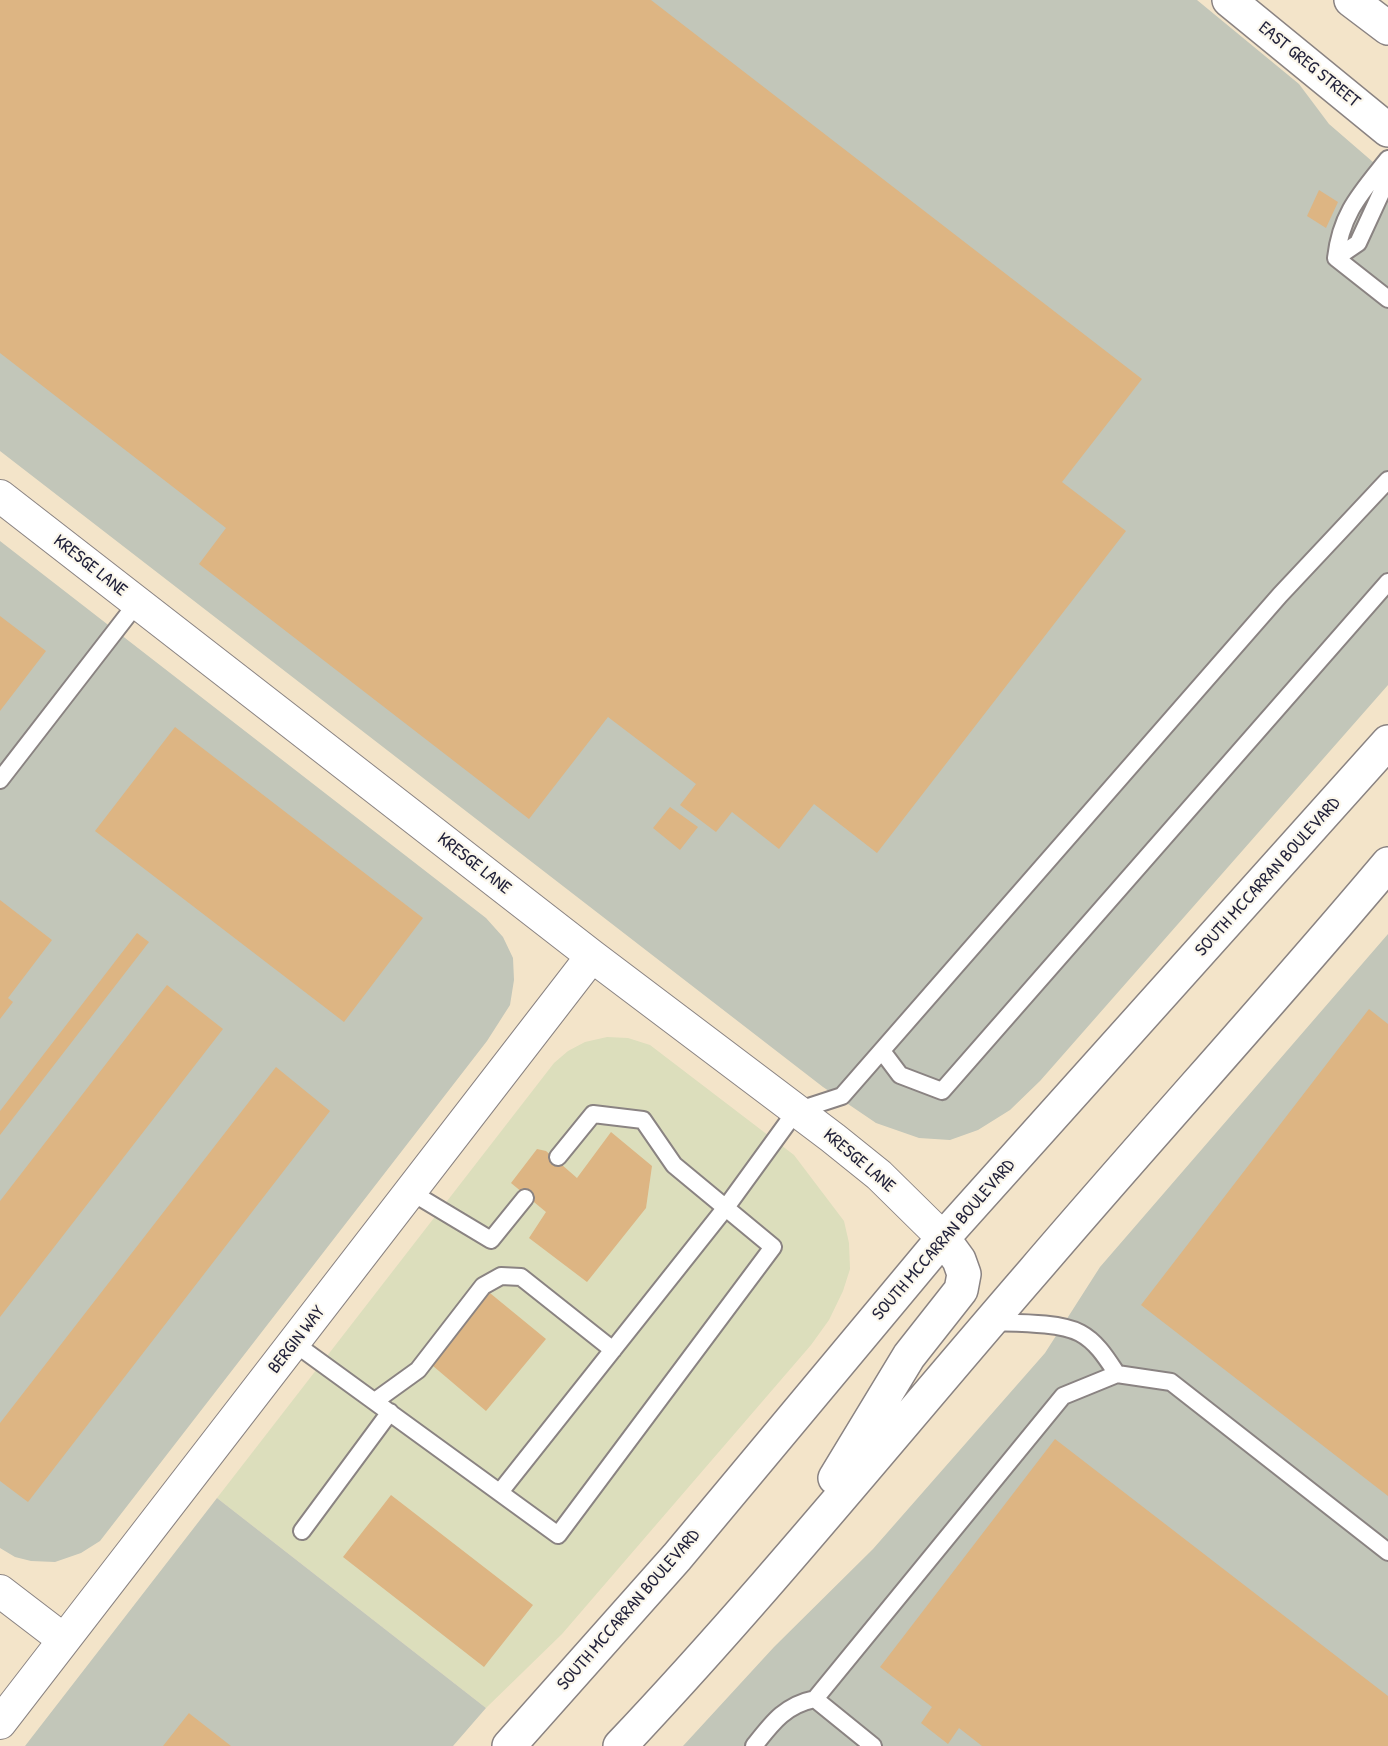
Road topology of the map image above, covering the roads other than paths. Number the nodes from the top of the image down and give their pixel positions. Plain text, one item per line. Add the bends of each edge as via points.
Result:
1 (1229, 0) edge
2 (1351, 0) edge
3 (1388, 28) edge
4 (1388, 130) edge
5 (1388, 159) edge
6 (1388, 178) edge
7 (1336, 258) junction
8 (1388, 299) edge
9 (1388, 480) edge
10 (0, 496) edge
11 (1388, 582) edge
12 (137, 603) junction
13 (1388, 742) edge
14 (0, 780) edge
15 (1388, 864) edge
16 (592, 956) junction
17 (882, 1051) junction
18 (796, 1111) junction
19 (558, 1157) dead end
20 (411, 1192) junction
21 (525, 1198) dead end
22 (727, 1206) junction
23 (943, 1238) junction
24 (990, 1322) junction
25 (294, 1343) junction
26 (613, 1350) junction
27 (1117, 1374) junction
28 (375, 1401) junction
29 (390, 1412) junction
30 (500, 1492) junction
31 (302, 1531) dead end
32 (1388, 1552) edge
33 (783, 1564) junction
34 (0, 1591) edge
35 (64, 1640) junction
36 (814, 1699) junction
37 (0, 1723) edge
38 (509, 1746) edge
39 (620, 1746) edge
40 (754, 1746) edge
41 (873, 1746) edge

1 - 4 main road, EAST GREG STREET
2 - 3 main road
5 - 7 lane via 1353,202 1339,233
6 - 7 lane via 1358,243
7 - 8 lane
9 - 17 lane via 1280,595
10 - 12 street, KRESGE LANE
11 - 17 lane via 942,1091 900,1075
12 - 14 lane
12 - 16 street, KRESGE LANE
13 - 23 main road, SOUTH MCCARRAN BOULEVARD
15 - 24 main road
16 - 18 street, KRESGE LANE
16 - 20 street, BERGIN WAY
17 - 18 lane via 842,1096
18 - 22 lane
18 - 23 street, KRESGE LANE via 879,1175
19 - 22 lane via 593,1114 643,1120 674,1165
20 - 21 lane via 491,1240
20 - 25 street, BERGIN WAY
22 - 26 lane
22 - 30 lane via 773,1247 558,1535
23 - 33 main road via 964,1274 961,1290 909,1356
23 - 38 main road, SOUTH MCCARRAN BOULEVARD via 677,1557
24 - 27 lane via 1037,1324 1079,1332 1101,1350
24 - 33 main road
25 - 28 lane
25 - 35 street, BERGIN WAY
26 - 28 lane via 521,1277 501,1276 483,1286 418,1370
26 - 30 lane
27 - 32 lane via 1171,1382
27 - 36 lane via 1063,1396
28 - 29 lane
29 - 30 lane
29 - 31 lane
33 - 39 main road
34 - 35 street
35 - 37 street, BERGIN WAY
36 - 40 lane via 797,1702 774,1720
36 - 41 lane

